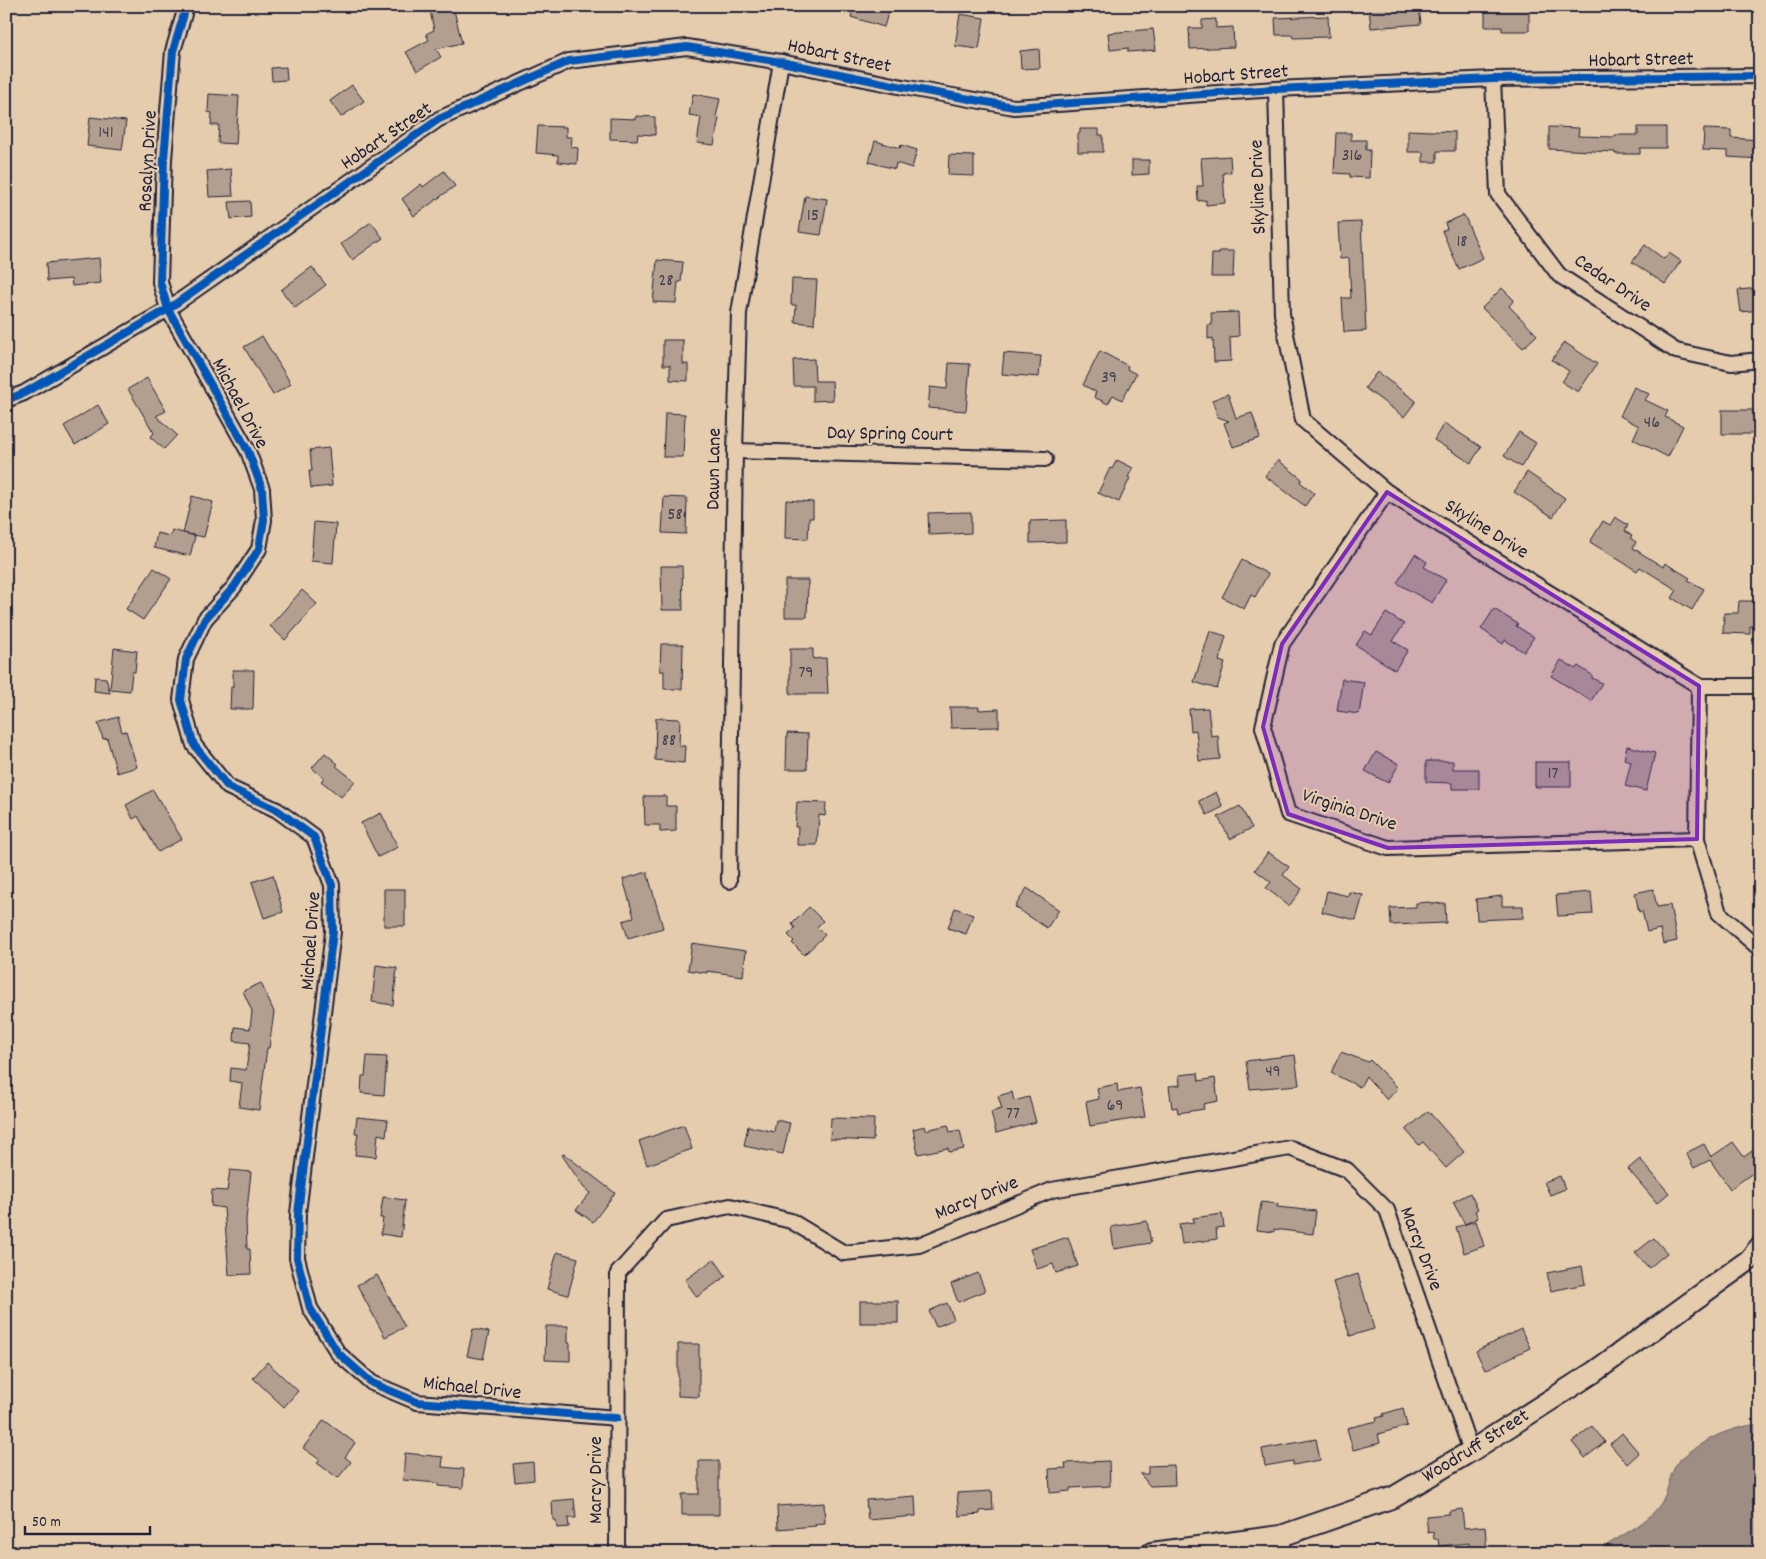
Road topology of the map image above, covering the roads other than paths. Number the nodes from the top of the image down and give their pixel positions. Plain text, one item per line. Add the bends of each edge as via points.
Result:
1 (184, 14) dead end
2 (781, 62) junction
3 (1760, 76) edge
4 (1493, 79) junction
5 (1276, 89) junction
6 (168, 309) junction
7 (1760, 360) edge
8 (6, 400) edge
9 (735, 451) junction
10 (1045, 459) dead end
11 (1387, 492) junction
12 (1699, 686) junction
13 (1760, 686) edge
14 (1697, 839) junction
15 (729, 881) dead end
16 (1760, 949) edge
17 (1760, 1247) edge
18 (617, 1418) junction
19 (1471, 1450) junction
20 (1283, 1544) edge
21 (617, 1553) edge
22 (1152, 1553) edge

1 - 6 street, Rosalyn Drive via 173,51 164,159 160,282
2 - 5 street, Hobart Street via 1014,107
2 - 6 street, Hobart Street via 688,47 569,61 439,119
2 - 9 street, Dawn Lane via 739,313
3 - 4 street, Hobart Street
4 - 5 street, Hobart Street
4 - 7 street, Cedar Drive via 1498,194 1559,275 1676,351 1731,363
5 - 11 street, Skyline Drive via 1282,314 1303,420
6 - 8 street, Hobart Street via 24,393
6 - 18 street, Michael Drive via 248,451 262,489 264,520 259,549 234,587 206,619 186,659 182,700 186,718 194,745 228,787 277,810 314,838 332,885 332,932 298,1213 297,1258 310,1308 338,1353 372,1383 418,1402
9 - 10 street, Day Spring Court
9 - 15 street, Dawn Lane
11 - 12 street, Skyline Drive
11 - 14 street, Virginia Drive via 1282,644 1263,727 1288,814 1388,848
12 - 13 street
12 - 14 street
14 - 16 street via 1719,913
17 - 19 street, Woodruff Street via 1749,1260 1594,1372
18 - 19 street, Marcy Drive via 618,1273 666,1220 730,1206 792,1221 844,1253 909,1246 1052,1190 1290,1148 1347,1170 1386,1210
18 - 21 street, Marcy Drive
19 - 20 street, Woodruff Street via 1394,1497
20 - 22 street, Woodruff Street

